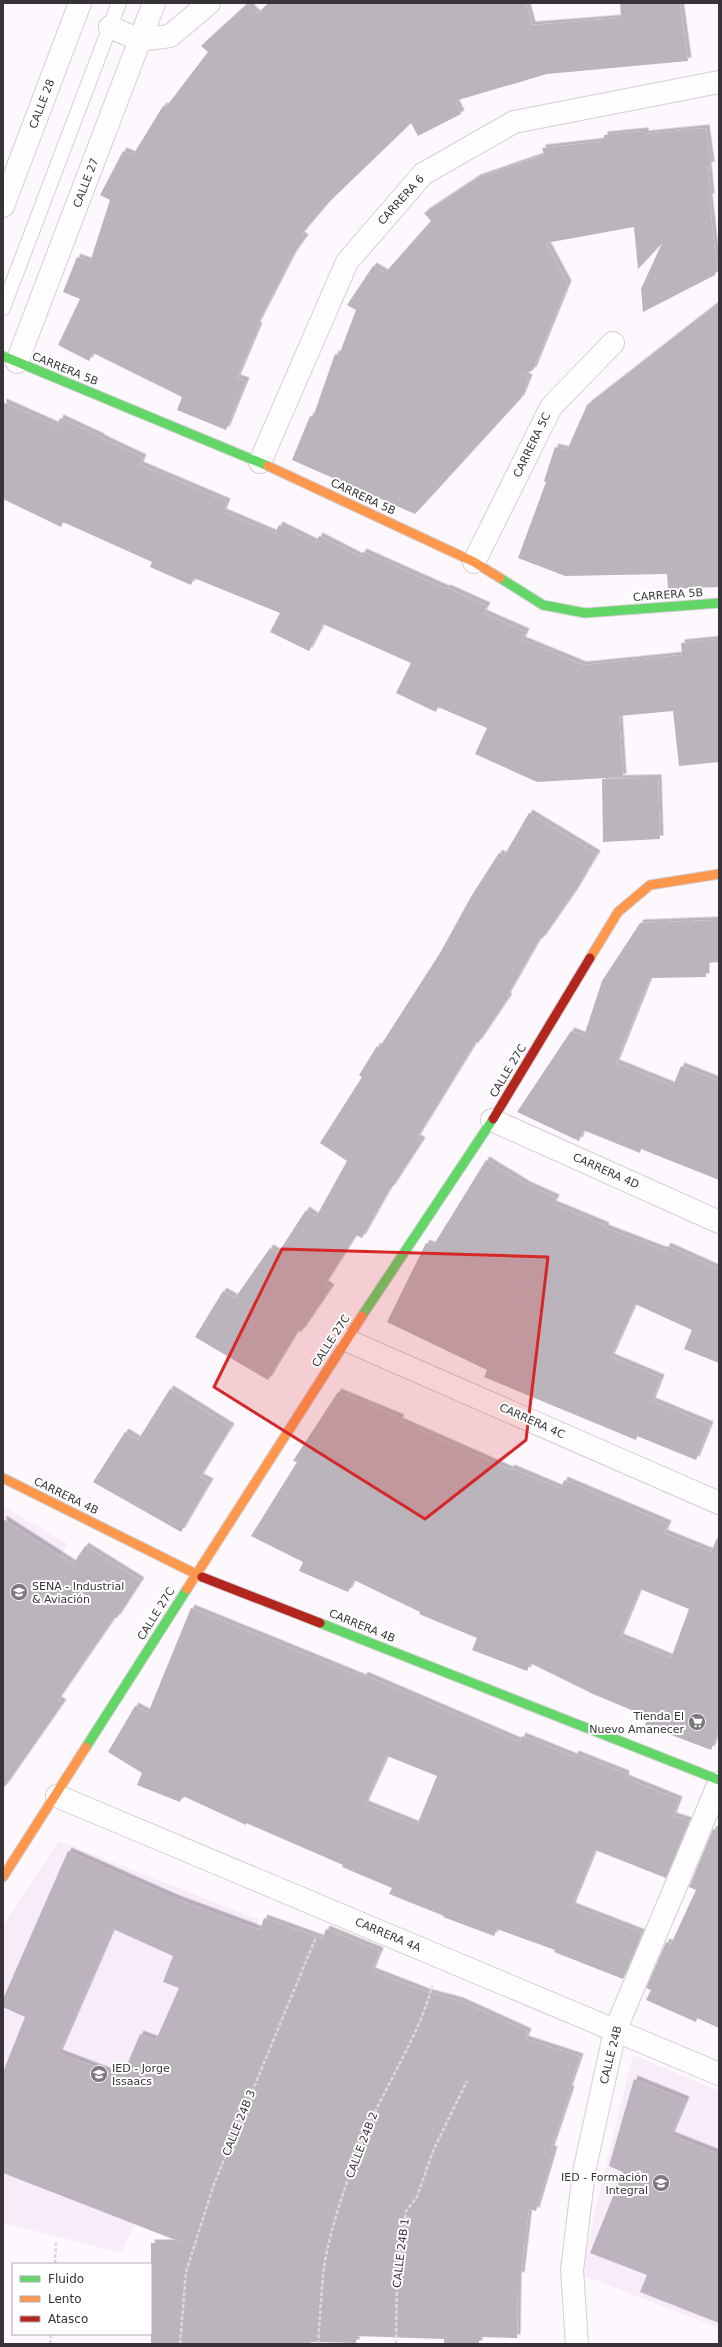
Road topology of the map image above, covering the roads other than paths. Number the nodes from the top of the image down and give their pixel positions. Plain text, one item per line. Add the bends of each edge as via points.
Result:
1 (80, 3) edge
2 (119, 3) edge
3 (154, 3) edge
4 (209, 3) edge
5 (110, 27) junction
6 (140, 40) junction
7 (719, 82) edge
8 (3, 206) edge
9 (3, 308) edge
10 (613, 343) dead end
11 (10, 359) edge
12 (260, 462) junction
13 (474, 562) junction
14 (719, 603) edge
15 (719, 874) edge
16 (492, 1120) junction
17 (719, 1222) edge
18 (346, 1340) junction
19 (3, 1478) edge
20 (719, 1503) edge
21 (196, 1574) junction
22 (719, 1782) edge
23 (57, 1796) junction
24 (3, 1877) edge
25 (616, 2031) junction
26 (719, 2074) edge
27 (577, 2344) edge

1 - 8 street, CALLE 28
2 - 5 lane
3 - 6 street, CALLE 27
4 - 6 street via 170,36
5 - 6 street
5 - 9 lane
6 - 11 street, CALLE 27
7 - 12 street, CARRERA 6 via 514,122 423,174 347,262
10 - 13 street, CARRERA 5C via 551,407
11 - 12 street, CARRERA 5B
12 - 13 street, CARRERA 5B
13 - 14 street, CARRERA 5B via 543,605 585,613
15 - 16 street, CALLE 27C via 650,885 618,912
16 - 17 street, CARRERA 4D
16 - 18 street, CALLE 27C
18 - 20 street, CARRERA 4C
18 - 21 street, CALLE 27C
19 - 21 street, CARRERA 4B
21 - 22 street, CARRERA 4B
21 - 23 street, CALLE 27C
22 - 25 street, CALLE 24B
23 - 24 street, CALLE 27C
23 - 25 street, CARRERA 4A
25 - 26 street, CARRERA 4A
25 - 27 street, CALLE 24B via 584,2172 572,2270

